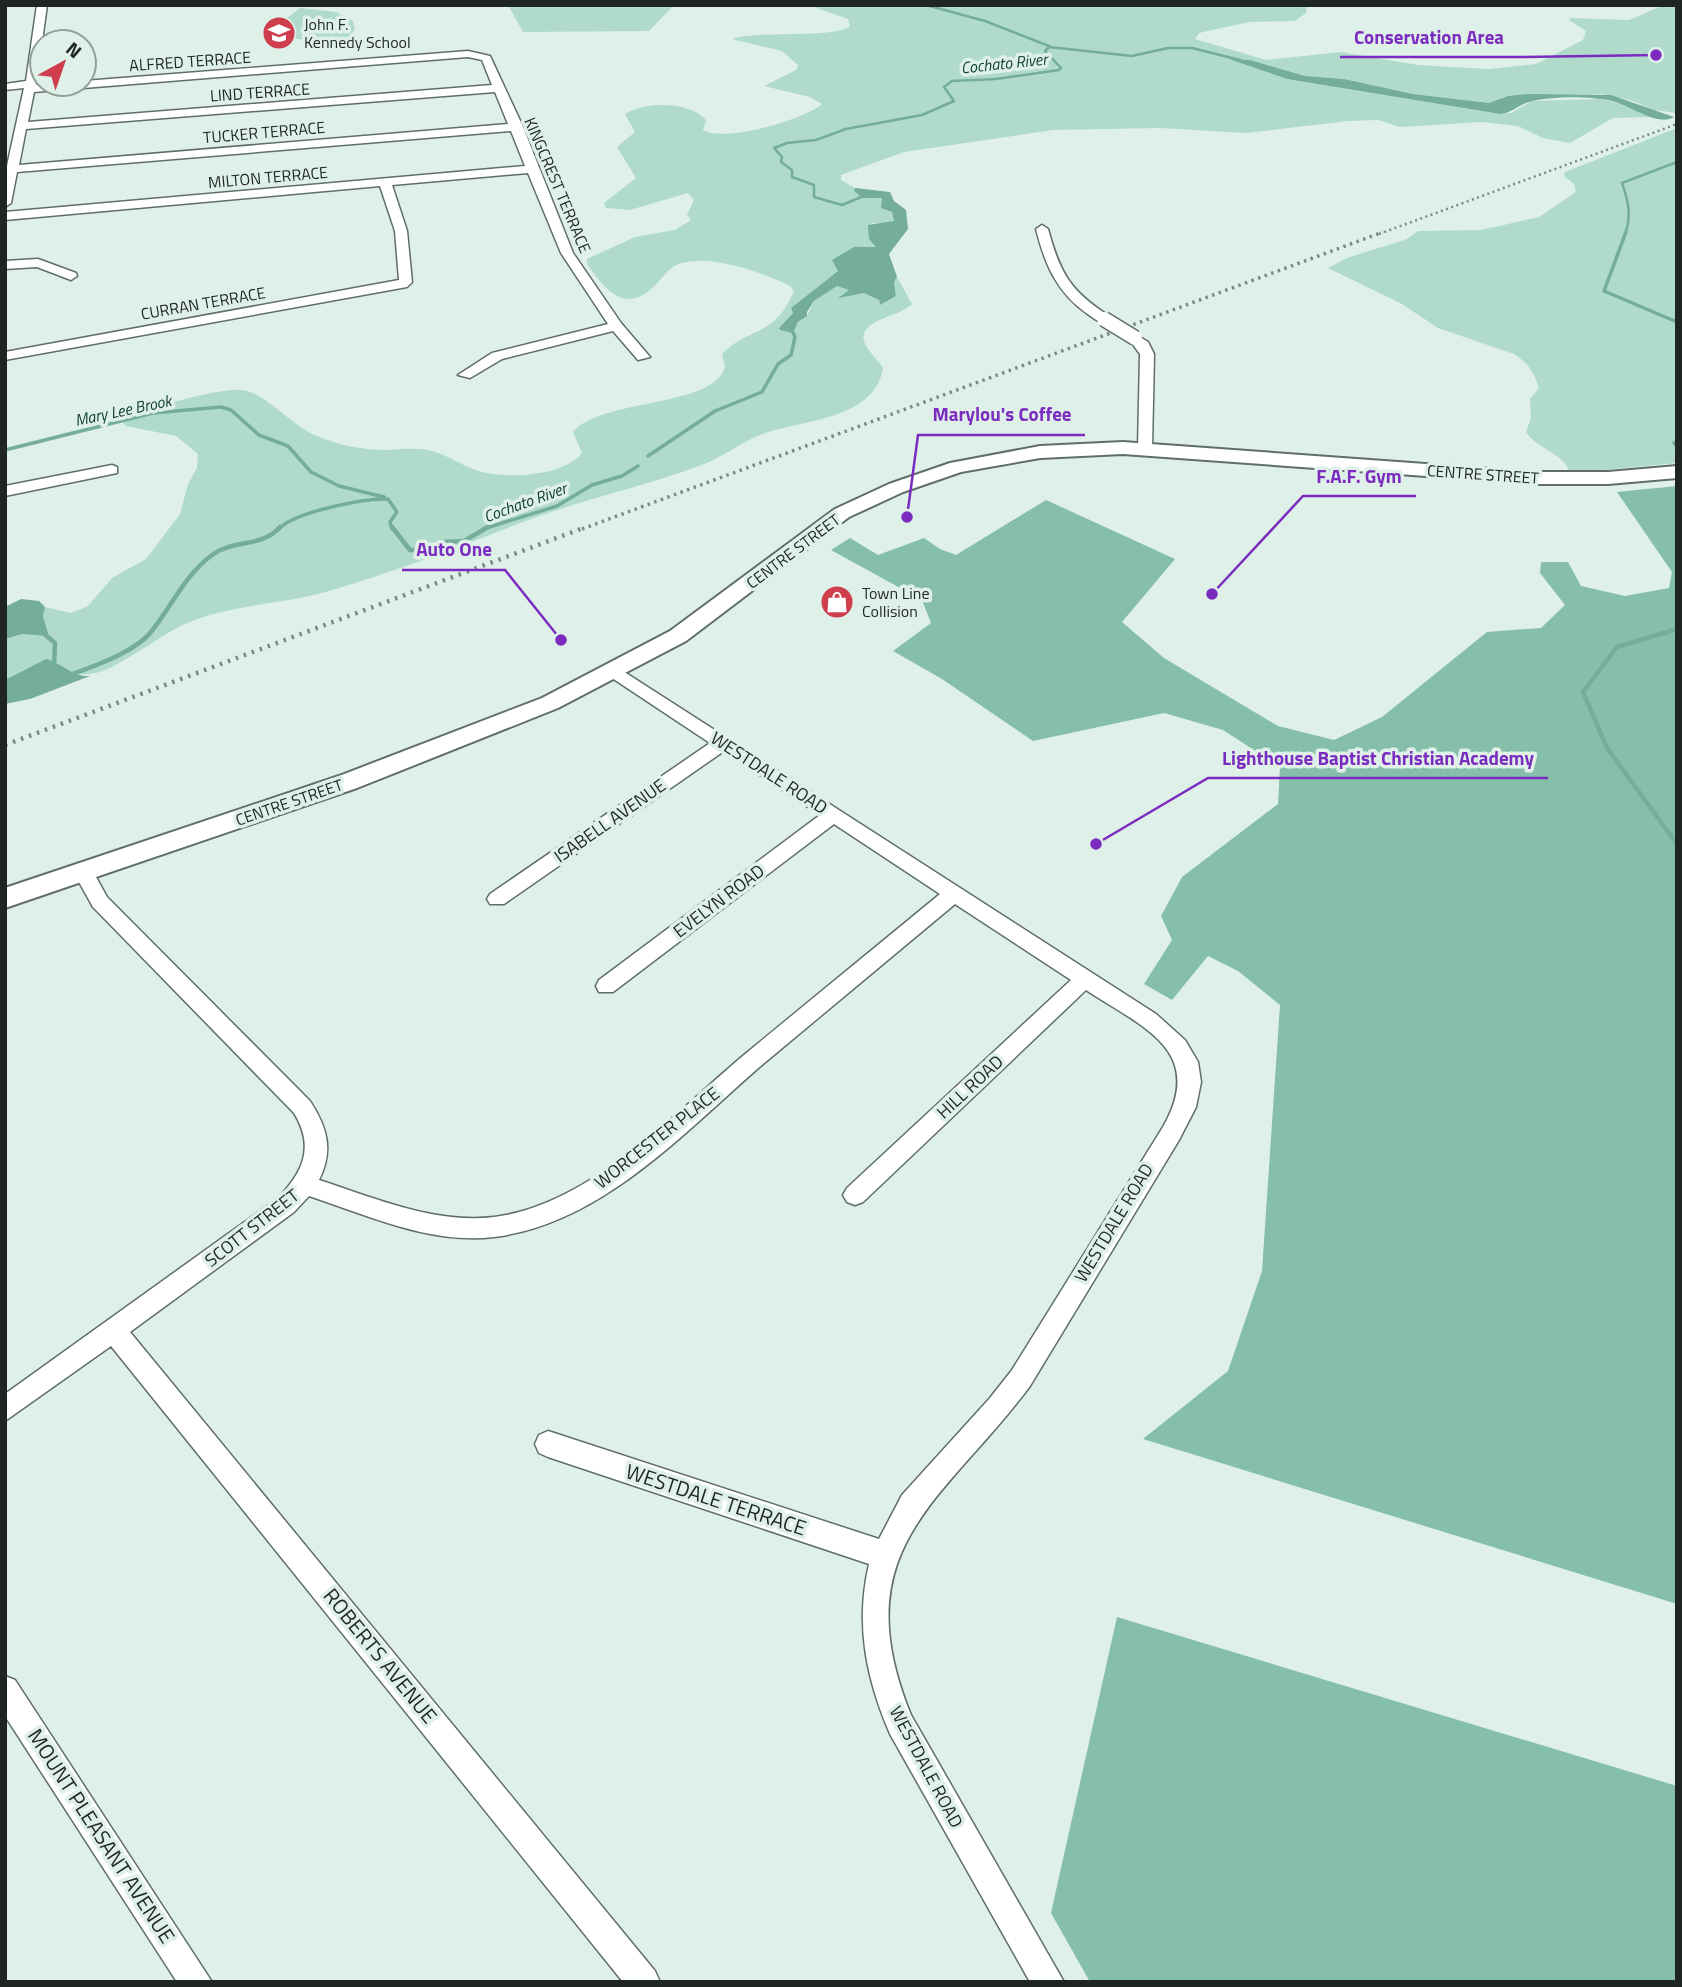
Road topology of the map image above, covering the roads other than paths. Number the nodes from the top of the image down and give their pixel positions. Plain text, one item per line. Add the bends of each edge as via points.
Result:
1 (42, 5) edge
2 (39, 28) edge
3 (478, 55) joint
4 (98, 82) edge
5 (5, 86) edge
6 (28, 87) edge
7 (500, 88) junction
8 (28, 97) edge
9 (22, 126) junction
10 (517, 127) junction
11 (11, 154) edge
12 (14, 169) junction
13 (533, 169) junction
14 (385, 183) junction
15 (5, 203) edge
16 (5, 216) edge
17 (1042, 229) dead end
18 (5, 265) edge
19 (71, 276) dead end
20 (616, 326) junction
21 (5, 356) edge
22 (643, 357) dead end
23 (466, 375) dead end
24 (1145, 449) junction
25 (112, 470) dead end
26 (1677, 472) edge
27 (5, 491) edge
28 (615, 672) junction
29 (723, 743) junction
30 (833, 815) junction
31 (85, 873) junction
32 (954, 894) junction
33 (5, 898) edge
34 (497, 899) dead end
35 (1085, 979) junction
36 (606, 986) dead end
37 (305, 1185) junction
38 (855, 1195) dead end
39 (114, 1331) junction
40 (5, 1409) edge
41 (548, 1444) dead end
42 (885, 1555) junction
43 (5, 1690) edge
44 (196, 1982) edge
45 (644, 1982) edge
46 (1048, 1982) edge

1 - 2 street
3 - 4 street, ALFRED TERRACE
3 - 7 street, KINGCREST TERRACE via 490,64
5 - 6 street, ALFRED TERRACE
7 - 9 street, LIND TERRACE
7 - 10 street, KINGCREST TERRACE
8 - 9 street
9 - 11 street
10 - 12 street, TUCKER TERRACE
10 - 13 street, KINGCREST TERRACE
11 - 12 street
12 - 15 street
13 - 14 street, MILTON TERRACE
13 - 20 street, KINGCREST TERRACE via 566,253
14 - 16 street, MILTON TERRACE
14 - 21 street, CURRAN TERRACE via 401,231 406,282
17 - 24 street, bridge via 1061,285 1074,299 1143,345 1147,354
18 - 19 street via 38,263
20 - 22 street, KINGCREST TERRACE
20 - 23 street via 497,356
24 - 26 main road, CENTRE STREET via 1535,478
24 - 28 main road, CENTRE STREET via 1073,449 1009,456 942,471 886,492 830,521 705,618
25 - 27 street
28 - 29 street, WESTDALE ROAD
28 - 31 main road, CENTRE STREET via 467,737
29 - 30 street, WESTDALE ROAD
29 - 34 street, ISABELL AVENUE
30 - 32 street, WESTDALE ROAD
30 - 36 street, EVELYN ROAD
31 - 33 main road, CENTRE STREET
31 - 37 street, SCOTT STREET via 100,902 310,1118 318,1152
32 - 35 street, WESTDALE ROAD
32 - 37 street, WORCESTER PLACE via 628,1164 565,1205 526,1220 460,1228
35 - 38 street, HILL ROAD
35 - 42 street, WESTDALE ROAD via 1176,1043 1188,1066 1186,1101 1021,1378 917,1495
37 - 39 street, SCOTT STREET via 268,1219
39 - 40 street, SCOTT STREET
39 - 45 street, ROBERTS AVENUE
41 - 42 street, WESTDALE TERRACE
42 - 46 street, WESTDALE ROAD via 876,1629 891,1706 912,1750
43 - 44 street, MOUNT PLEASANT AVENUE

